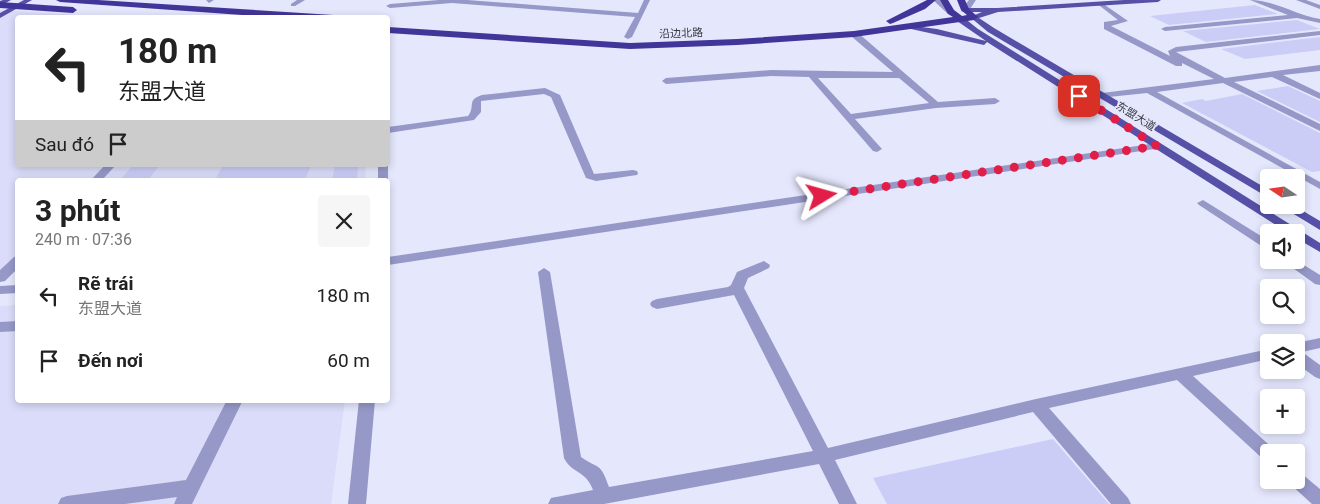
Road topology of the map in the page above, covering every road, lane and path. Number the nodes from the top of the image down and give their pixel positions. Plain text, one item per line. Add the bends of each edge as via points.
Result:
1 (8, 0) edge
2 (29, 0) edge
3 (60, 0) edge
4 (302, 0) edge
5 (647, 0) edge
6 (932, 0) edge
7 (936, 0) edge
8 (944, 0) edge
9 (961, 0) edge
10 (973, 0) edge
11 (1158, 0) edge
12 (1253, 0) edge
13 (1299, 0) edge
14 (87, 1) edge
15 (1129, 1) edge
16 (0, 4) edge
17 (293, 5) dead end
18 (1102, 5) junction
19 (18, 6) junction
20 (1320, 8) edge
21 (389, 10) edge
22 (997, 10) junction
23 (951, 12) junction
24 (962, 14) junction
25 (150, 15) edge
26 (259, 15) edge
27 (640, 15) junction
28 (0, 16) edge
29 (1297, 16) junction
30 (974, 17) junction
31 (890, 21) junction
32 (1320, 21) edge
33 (906, 27) junction
34 (1165, 29) dead end
35 (390, 30) edge
36 (1320, 33) edge
37 (854, 34) junction
38 (628, 37) junction
39 (1000, 47) junction
40 (1319, 69) edge
41 (1273, 74) junction
42 (811, 75) junction
43 (900, 75) junction
44 (666, 81) dead end
45 (1219, 81) junction
46 (1148, 90) junction
47 (1102, 96) junction
48 (1320, 96) edge
49 (995, 101) dead end
50 (936, 105) junction
51 (848, 117) junction
52 (1320, 128) edge
53 (390, 130) edge
54 (1157, 146) junction
55 (877, 149) dead end
56 (109, 167) edge
57 (1284, 169) edge
58 (633, 173) dead end
59 (1320, 176) edge
60 (98, 178) edge
61 (1305, 178) edge
62 (1305, 180) edge
63 (1320, 186) edge
64 (1260, 191) edge
65 (1203, 203) dead end
66 (1300, 214) edge
67 (1282, 224) edge
68 (1320, 226) edge
69 (1305, 239) edge
70 (1260, 241) edge
71 (1320, 248) edge
72 (390, 261) edge
73 (15, 263) edge
74 (764, 265) dead end
75 (1302, 269) edge
76 (544, 272) dead end
77 (0, 278) edge
78 (1320, 281) edge
79 (737, 288) junction
80 (15, 289) edge
81 (0, 290) edge
82 (657, 304) dead end
83 (15, 326) edge
84 (0, 327) edge
85 (1320, 342) edge
86 (1305, 346) edge
87 (1260, 356) edge
88 (1305, 362) edge
89 (1320, 373) edge
90 (1182, 374) junction
91 (233, 403) edge
92 (367, 403) edge
93 (1036, 405) junction
94 (1260, 446) edge
95 (824, 456) junction
96 (191, 487) junction
97 (1305, 487) edge
98 (604, 496) junction
99 (1320, 500) edge
100 (67, 504) edge
101 (183, 504) edge
102 (357, 504) edge
103 (557, 504) edge
104 (848, 504) edge
105 (1122, 504) edge

1 - 16 main road
2 - 19 main road
3 - 14 highway
4 - 17 street
5 - 27 street
6 - 31 highway
7 - 23 street
8 - 23 highway
9 - 24 highway
10 - 24 street
11 - 15 main road
12 - 29 street
13 - 20 street
14 - 26 highway
15 - 18 main road
16 - 19 highway
18 - 22 main road
18 - 45 street via 1124,21 1107,24 1107,27
19 - 25 highway
19 - 28 main road
21 - 27 street via 452,1
21 - 38 highway, 沿边北路
22 - 24 main road
22 - 30 main road
23 - 24 highway, 沿边北路
23 - 31 highway, 沿边北路
24 - 30 highway, 沿边北路
24 - 33 highway, 沿边北路
24 - 39 main road, 东盟大道
27 - 38 street
29 - 32 street
29 - 34 street
30 - 47 main road, 东盟大道
31 - 38 highway, 沿边北路 via 838,28
33 - 37 highway, 沿边北路
33 - 39 main road via 937,31
35 - 37 highway, 沿边北路 via 630,46
36 - 45 street via 1172,52
37 - 43 street
39 - 54 main road, 东盟大道
40 - 41 street
41 - 45 street
41 - 48 street
42 - 43 street
42 - 44 street via 771,73
42 - 51 street
43 - 50 street
45 - 46 street
45 - 52 street
46 - 47 street
46 - 57 street
47 - 64 main road, 东盟大道
49 - 50 street
50 - 51 street
51 - 55 street
53 - 58 street via 470,118 476,112 476,102 484,97 545,91 555,95 590,176
54 - 67 main road, 东盟大道
54 - 72 street
56 - 60 street
59 - 61 street
62 - 63 street
65 - 70 street
66 - 68 main road
69 - 71 main road, 东盟大道
73 - 77 street
74 - 79 street via 742,275
75 - 78 street
76 - 98 street via 573,458 576,464 596,475
79 - 82 street
79 - 95 street
80 - 81 street
83 - 84 street
85 - 86 street
87 - 90 street
88 - 89 street
90 - 93 street
90 - 94 street
91 - 96 street
92 - 102 street
93 - 95 street
93 - 105 street
95 - 98 street
95 - 104 street
96 - 100 street
96 - 101 street
97 - 99 street
98 - 103 street

